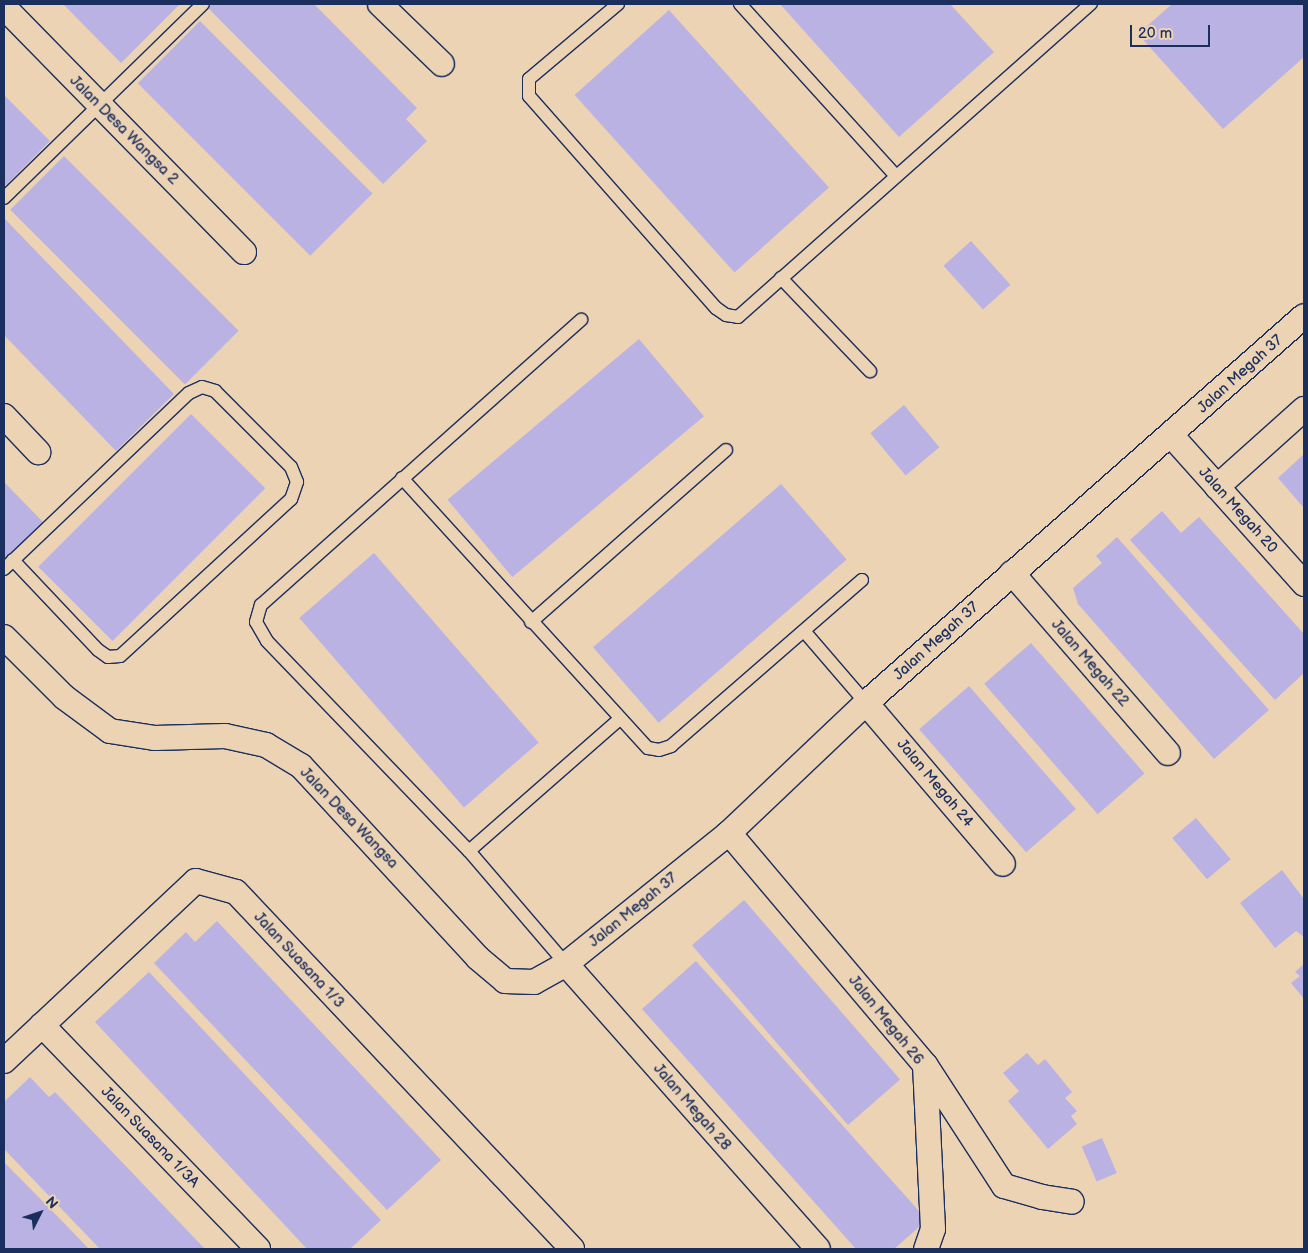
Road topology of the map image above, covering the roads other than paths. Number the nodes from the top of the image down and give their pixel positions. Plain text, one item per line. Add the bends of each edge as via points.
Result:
1 (202, 4) edge
2 (380, 4) edge
3 (618, 4) edge
4 (740, 4) edge
5 (1091, 4) edge
6 (4, 7) edge
7 (442, 64) dead end
8 (99, 104) junction
9 (896, 176) junction
10 (4, 198) edge
11 (244, 252) dead end
12 (781, 278) junction
13 (1304, 316) edge
14 (581, 320) dead end
15 (870, 372) dead end
16 (1304, 409) edge
17 (4, 416) edge
18 (1171, 435) junction
19 (726, 450) dead end
20 (38, 452) dead end
21 (402, 478) junction
22 (1218, 487) junction
23 (8, 564) edge
24 (1012, 573) junction
25 (862, 580) dead end
26 (1304, 584) edge
27 (531, 622) junction
28 (804, 632) junction
29 (4, 637) edge
30 (866, 703) junction
31 (620, 719) junction
32 (1168, 753) dead end
33 (729, 833) junction
34 (470, 851) junction
35 (1003, 864) dead end
36 (566, 964) junction
37 (42, 1025) junction
38 (4, 1061) edge
39 (925, 1065) junction
40 (1072, 1202) dead end
41 (258, 1249) edge
42 (572, 1249) edge
43 (818, 1249) edge
44 (926, 1249) edge

1 - 8 lane
2 - 7 street
3 - 12 lane via 529,79 529,96 716,308 726,315 738,317
4 - 9 lane
5 - 9 lane
6 - 8 street, Jalan Desa Wangsa 2
8 - 10 lane
8 - 11 street, Jalan Desa Wangsa 2
9 - 12 lane
12 - 15 lane
13 - 18 street, Jalan Megah 37
14 - 21 lane
16 - 22 street
17 - 20 street
18 - 22 street, Jalan Megah 20
18 - 24 street, Jalan Megah 37
19 - 27 lane
21 - 27 lane
21 - 34 lane via 261,605 256,622 267,641
22 - 26 street, Jalan Megah 20
23 - 23 lane via 98,650 108,657 120,656 291,499 296,482 291,467 215,391 202,387 189,393
24 - 30 street, Jalan Megah 37
24 - 32 street, Jalan Megah 22
25 - 28 lane
27 - 31 lane
28 - 30 lane
28 - 31 lane via 670,746 659,750 648,748
29 - 36 street, Jalan Desa Wangsa via 64,697 110,731 155,738 225,736 266,745 301,766 478,958 505,980 534,982
30 - 33 street, Jalan Megah 37
30 - 35 street, Jalan Megah 24
31 - 34 lane
33 - 36 street, Jalan Megah 37
33 - 39 street, Jalan Megah 26
34 - 36 lane
36 - 43 street, Jalan Megah 28
37 - 38 street, Jalan Suasana 1/3
37 - 41 street, Jalan Suasana 1/3A
37 - 42 street, Jalan Suasana 1/3 via 196,881 236,892
39 - 40 street via 1004,1186
39 - 44 street, Jalan Megah 26 via 934,1229

